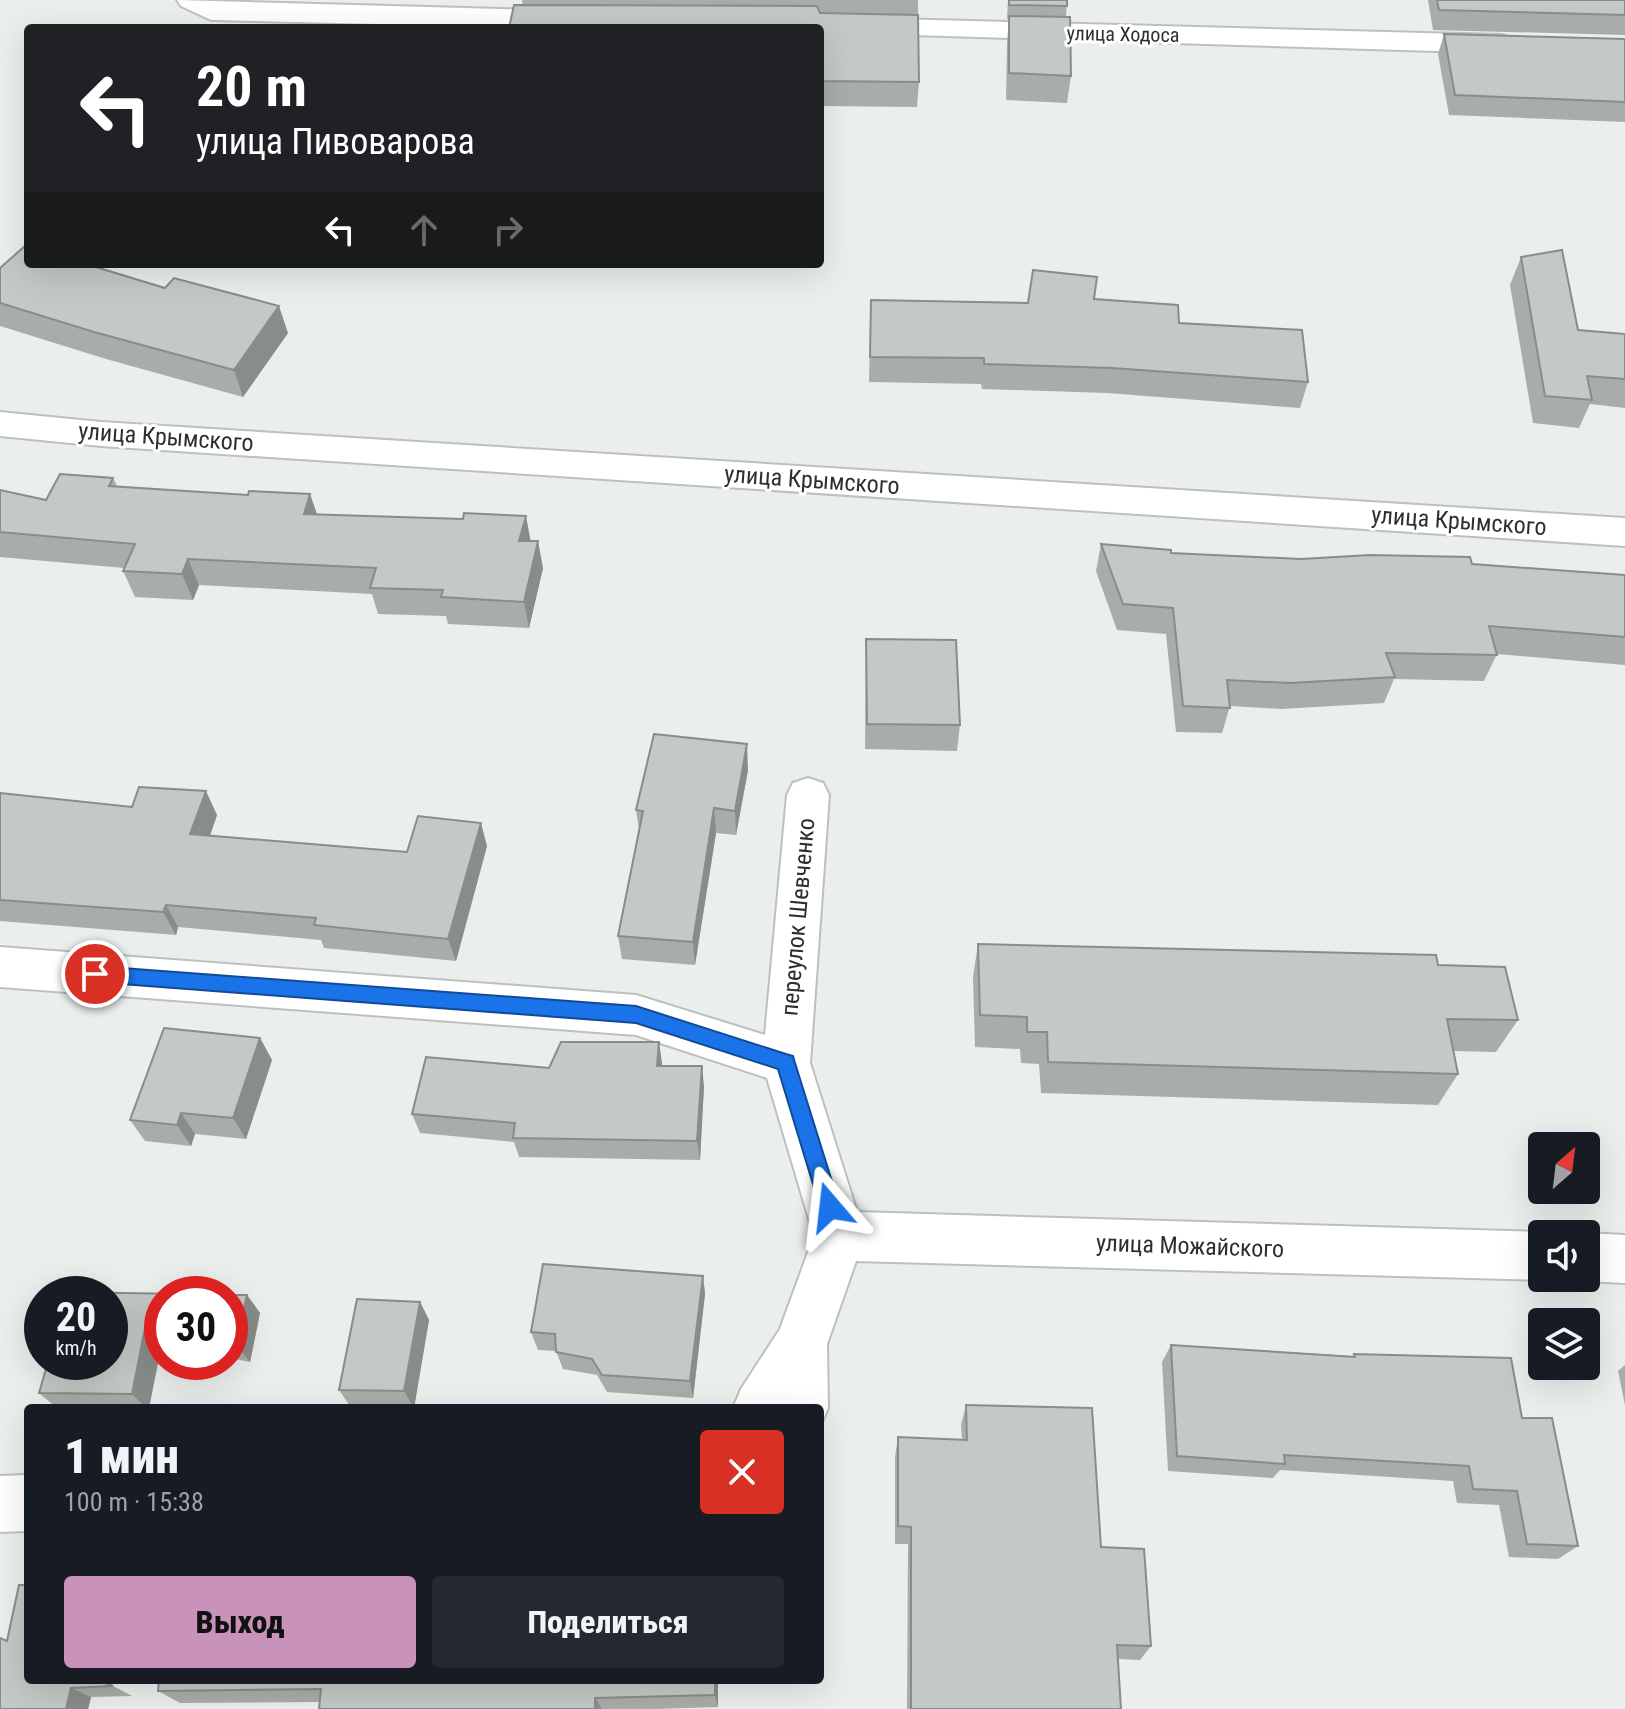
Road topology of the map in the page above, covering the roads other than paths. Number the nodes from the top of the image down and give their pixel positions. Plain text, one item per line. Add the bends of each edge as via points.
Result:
1 (191, 0) edge
2 (592, 21) edge
3 (829, 27) edge
4 (1529, 45) edge
5 (0, 424) edge
6 (1625, 532) edge
7 (808, 795) dead end
8 (0, 967) edge
9 (786, 1063) junction
10 (839, 1236) junction
11 (1528, 1256) edge
12 (1600, 1258) edge
13 (1625, 1259) edge
14 (801, 1344) junction
15 (763, 1404) edge
16 (801, 1404) edge
17 (24, 1503) edge
18 (0, 1504) edge

1 - 2 street via 211,11
3 - 4 street, улица Ходоса via 1178,24
5 - 6 street, улица Крымского
7 - 9 street, переулок Шевченко
8 - 9 street via 636,1015
9 - 10 street, переулок Шевченко
10 - 11 street, улица Можайского
10 - 14 street
12 - 13 street
14 - 15 street
14 - 16 street
17 - 18 street

